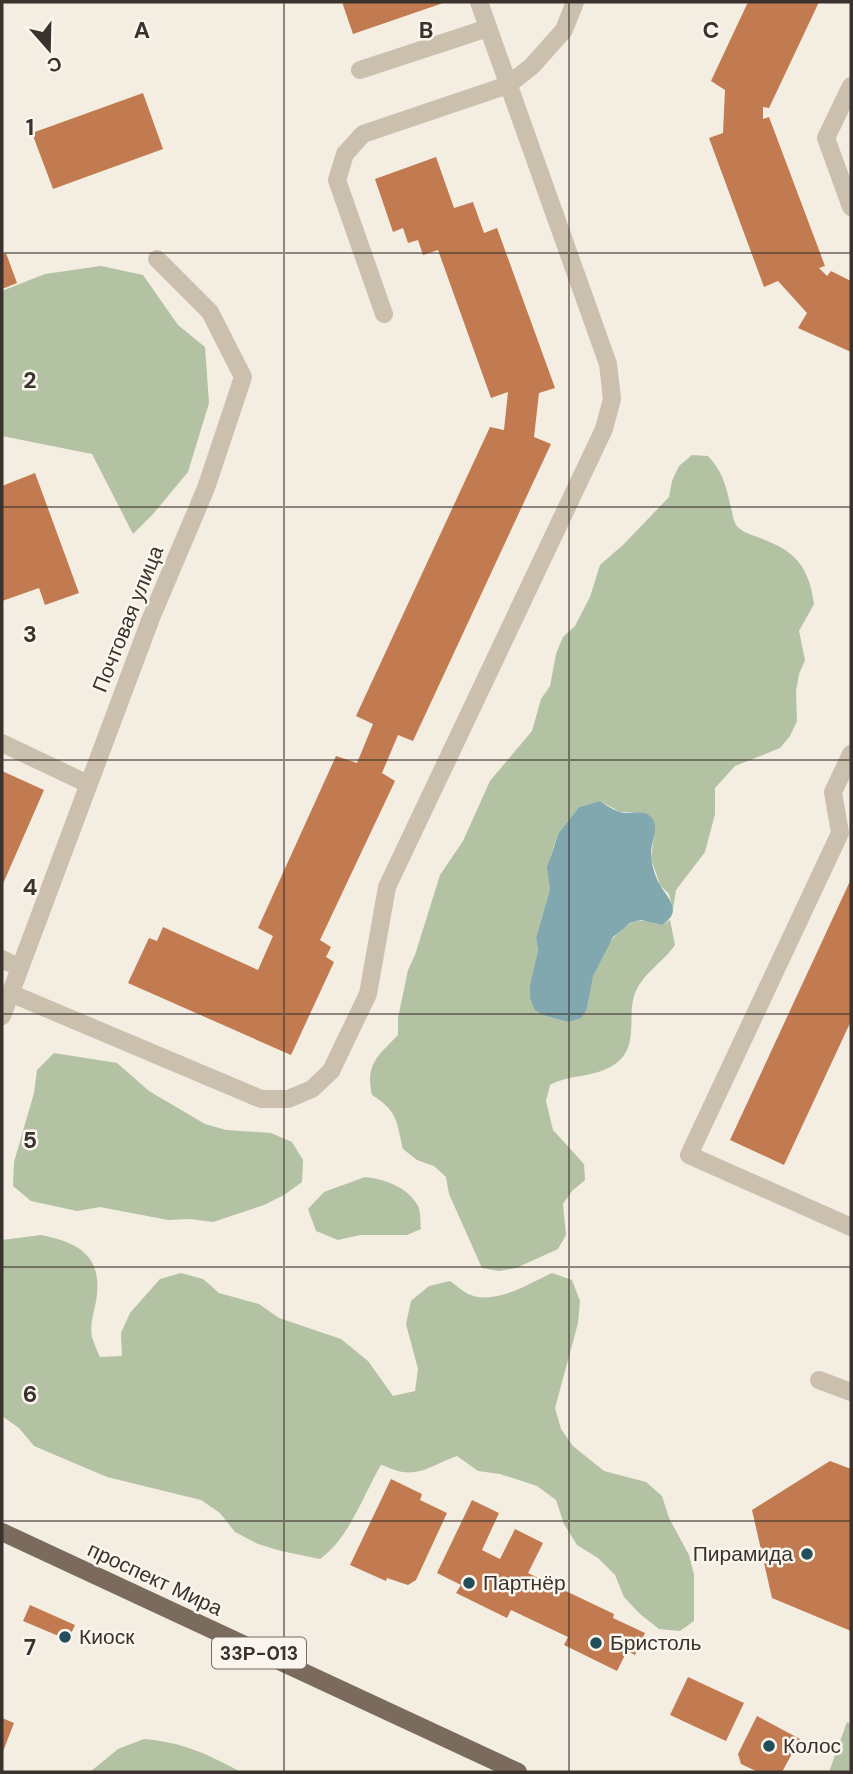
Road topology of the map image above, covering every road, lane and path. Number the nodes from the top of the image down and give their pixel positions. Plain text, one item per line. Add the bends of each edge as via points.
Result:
1 (479, 2) edge
2 (575, 2) edge
3 (488, 28) junction
4 (360, 70) dead end
5 (508, 85) junction
6 (851, 86) edge
7 (851, 207) edge
8 (157, 259) dead end
9 (384, 314) dead end
10 (2, 743) edge
11 (851, 754) edge
12 (88, 784) junction
13 (2, 959) edge
14 (20, 968) junction
15 (10, 993) junction
16 (2, 1016) edge
17 (851, 1227) edge
18 (819, 1380) dead end
19 (851, 1392) edge
20 (2, 1532) edge
21 (518, 1772) edge

1 - 3 street
2 - 5 street via 564,30
3 - 4 street
3 - 5 street
5 - 9 street via 363,134 345,153 337,180
5 - 15 street via 608,363 612,399 604,429 387,887 369,994 331,1071 312,1089 288,1099 261,1099
6 - 7 street via 827,138
8 - 12 street, Почтовая улица via 210,312 243,377 206,488
10 - 12 street
11 - 17 street via 833,792 840,833 689,1155
12 - 14 street, Почтовая улица
13 - 14 street
14 - 15 street, Почтовая улица
15 - 16 street, Почтовая улица
18 - 19 street
20 - 21 main road, проспект Мира / 33Р-013

